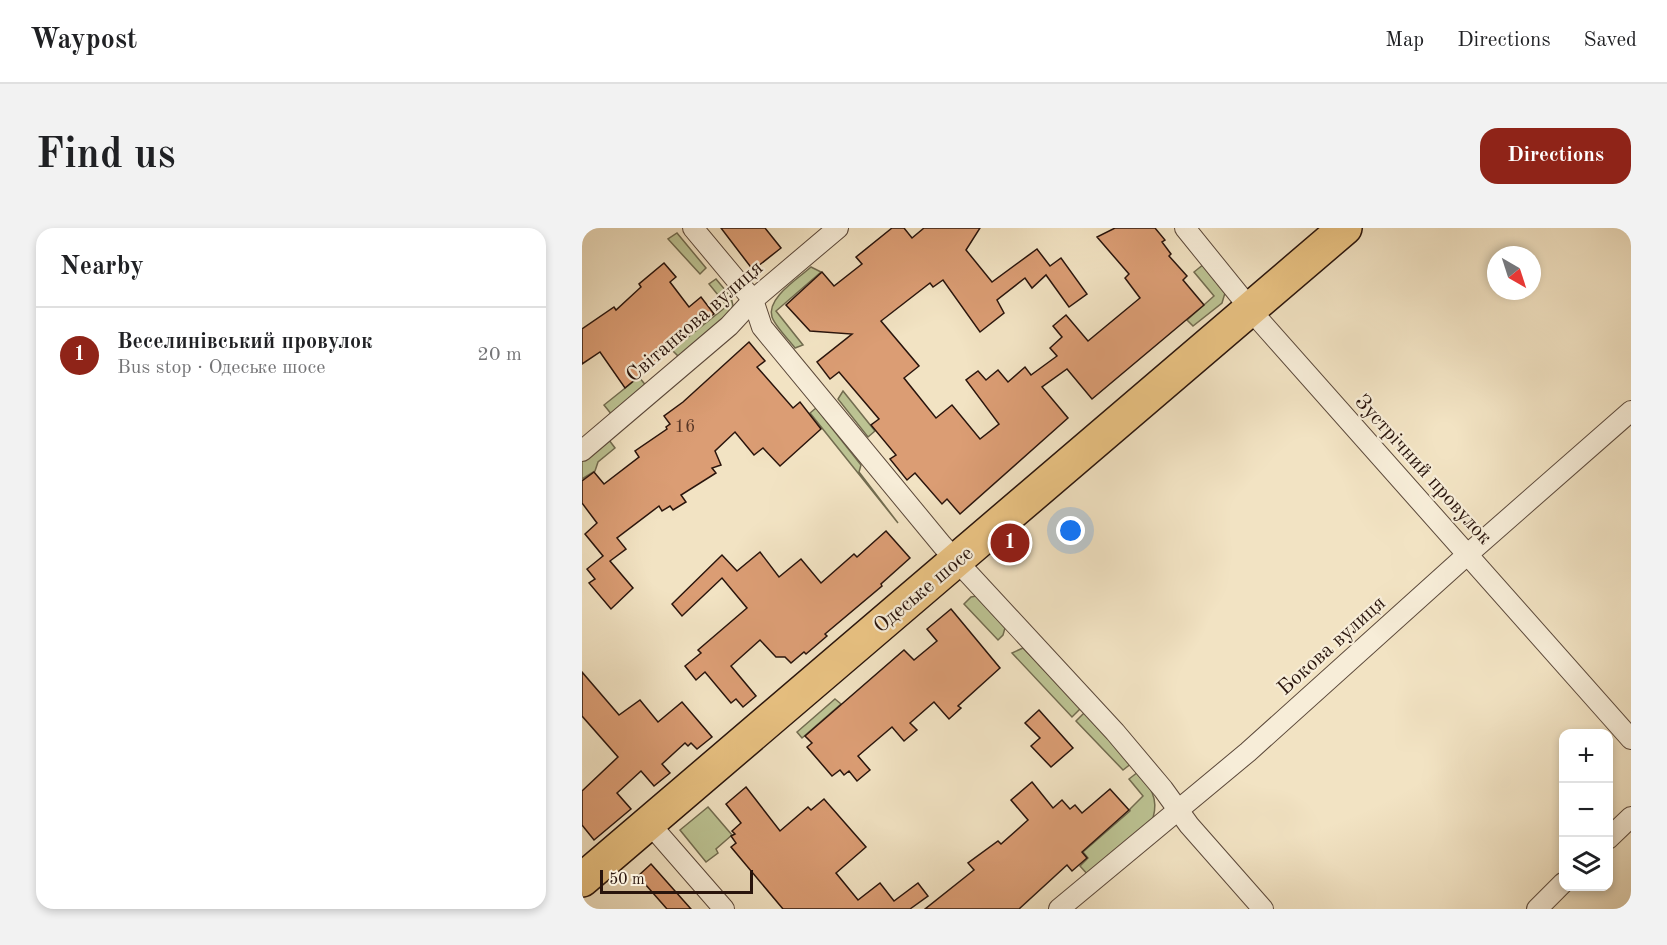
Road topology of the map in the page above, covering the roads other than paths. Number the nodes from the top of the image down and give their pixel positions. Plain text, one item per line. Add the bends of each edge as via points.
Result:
1 (693, 228) edge
2 (838, 228) edge
3 (1185, 228) edge
4 (1345, 228) edge
5 (753, 300) junction
6 (1250, 309) junction
7 (1631, 411) edge
8 (582, 451) edge
9 (1468, 554) junction
10 (956, 561) junction
11 (1631, 738) edge
12 (1178, 810) junction
13 (1631, 817) edge
14 (649, 823) junction
15 (1610, 837) edge
16 (582, 880) edge
17 (1559, 887) edge
18 (724, 909) edge
19 (1059, 909) edge
20 (1263, 909) edge
21 (1537, 909) edge

1 - 5 street
2 - 5 street, Світанкова вулиця
3 - 6 street, Зустрічний провулок
4 - 6 highway, Одеське шосе
5 - 8 street, Світанкова вулиця via 729,326
5 - 10 street via 762,327
6 - 9 street, Зустрічний провулок
6 - 10 highway, Одеське шосе
7 - 9 street, Бокова вулиця
9 - 11 street, Зустрічний провулок
9 - 12 street, Бокова вулиця
10 - 12 street via 1084,696
10 - 14 highway, Одеське шосе
12 - 19 street, Бокова вулиця
12 - 20 street
13 - 15 street
14 - 16 highway, Одеське шосе
14 - 18 street
17 - 21 street

